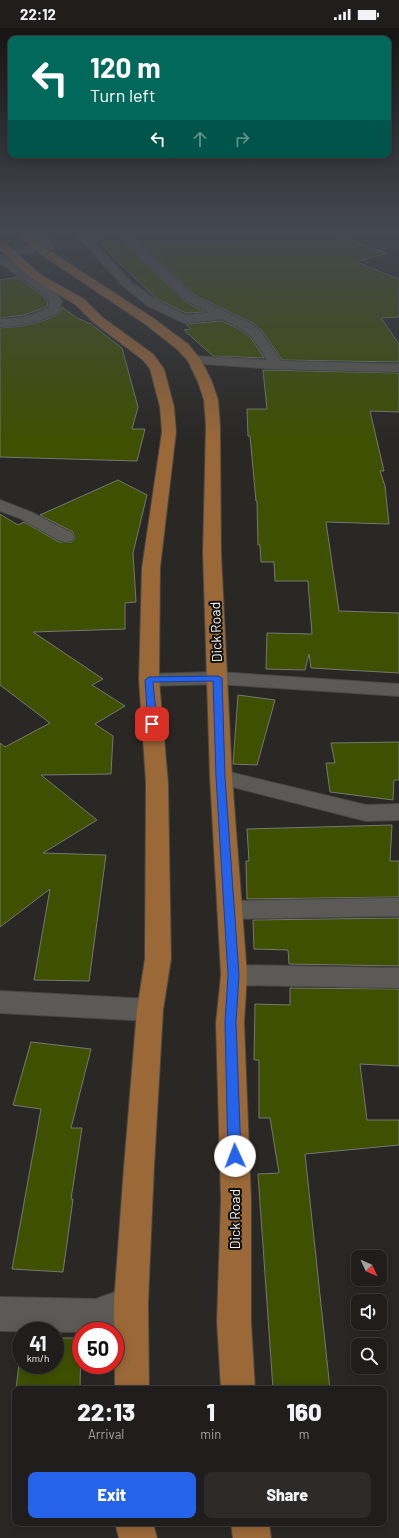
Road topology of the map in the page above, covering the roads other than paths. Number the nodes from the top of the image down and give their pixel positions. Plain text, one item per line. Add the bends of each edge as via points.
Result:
1 (55, 300) edge
2 (77, 300) edge
3 (121, 300) edge
4 (149, 300) edge
5 (194, 300) edge
6 (222, 315) junction
7 (0, 323) edge
8 (194, 360) junction
9 (277, 365) junction
10 (399, 368) edge
11 (0, 505) edge
12 (66, 537) dead end
13 (218, 678) junction
14 (149, 680) junction
15 (399, 690) edge
16 (221, 777) junction
17 (399, 812) edge
18 (399, 907) edge
19 (229, 910) junction
20 (234, 975) junction
21 (399, 978) edge
22 (0, 1002) edge
23 (150, 1010) junction
24 (131, 1303) junction
25 (0, 1314) edge
26 (132, 1386) edge
27 (238, 1386) edge
28 (135, 1526) edge
29 (250, 1526) edge
30 (138, 1538) edge
31 (252, 1538) edge

1 - 7 street via 54,310 46,315 29,321
2 - 14 main road via 98,320 148,357 157,369 167,407 169,432 151,568
3 - 8 main road, Dick Road via 183,347
4 - 6 street via 184,319
5 - 6 street
6 - 9 street via 248,327 257,335
8 - 9 street
8 - 13 main road, Dick Road via 205,382 211,406 212,553
9 - 10 street
11 - 12 street
13 - 14 street
13 - 15 street
13 - 16 main road, Dick Road
14 - 23 main road via 157,782 158,944
16 - 17 street via 366,813
16 - 19 main road, Dick Road
18 - 19 street
19 - 20 main road, Dick Road
20 - 21 street
20 - 27 main road, Dick Road via 230,1022 236,1200 234,1322
22 - 23 street
23 - 24 main road
24 - 25 street via 96,1316
24 - 26 main road
28 - 30 main road
29 - 31 main road

